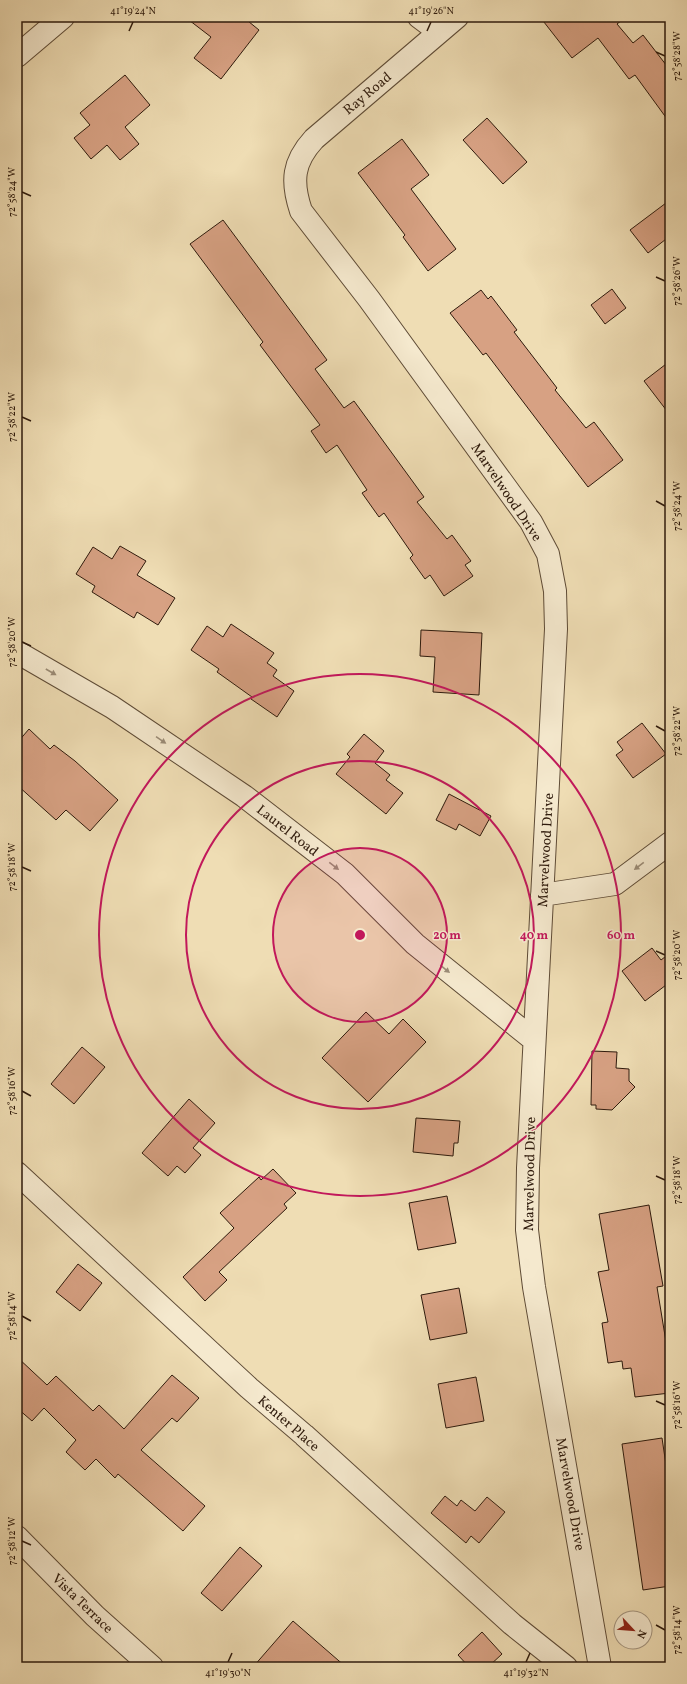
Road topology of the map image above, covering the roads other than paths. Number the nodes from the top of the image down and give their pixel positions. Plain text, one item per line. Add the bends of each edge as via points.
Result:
1 (63, 17) edge
2 (419, 17) edge
3 (457, 17) edge
4 (439, 32) junction
5 (17, 56) edge
6 (294, 181) joint
7 (17, 652) edge
8 (670, 843) edge
9 (542, 895) junction
10 (534, 1040) junction
11 (17, 1173) edge
12 (17, 1538) edge
13 (152, 1667) edge
14 (566, 1667) edge
15 (600, 1667) edge

1 - 5 street
2 - 4 street
3 - 4 street, Ray Road
4 - 6 street, Ray Road via 314,138 299,160
6 - 9 street, Marvelwood Drive via 301,211 455,416 531,522 548,554 555,591 556,629
7 -> 10 street, Laurel Road via 112,707 244,796 344,874 415,944
8 -> 9 street via 615,884
9 - 10 street, Marvelwood Drive
10 - 15 street, Marvelwood Drive via 528,1168 529,1251
11 - 14 street, Kenter Place via 250,1388 512,1624
12 - 13 street, Vista Terrace via 95,1616

